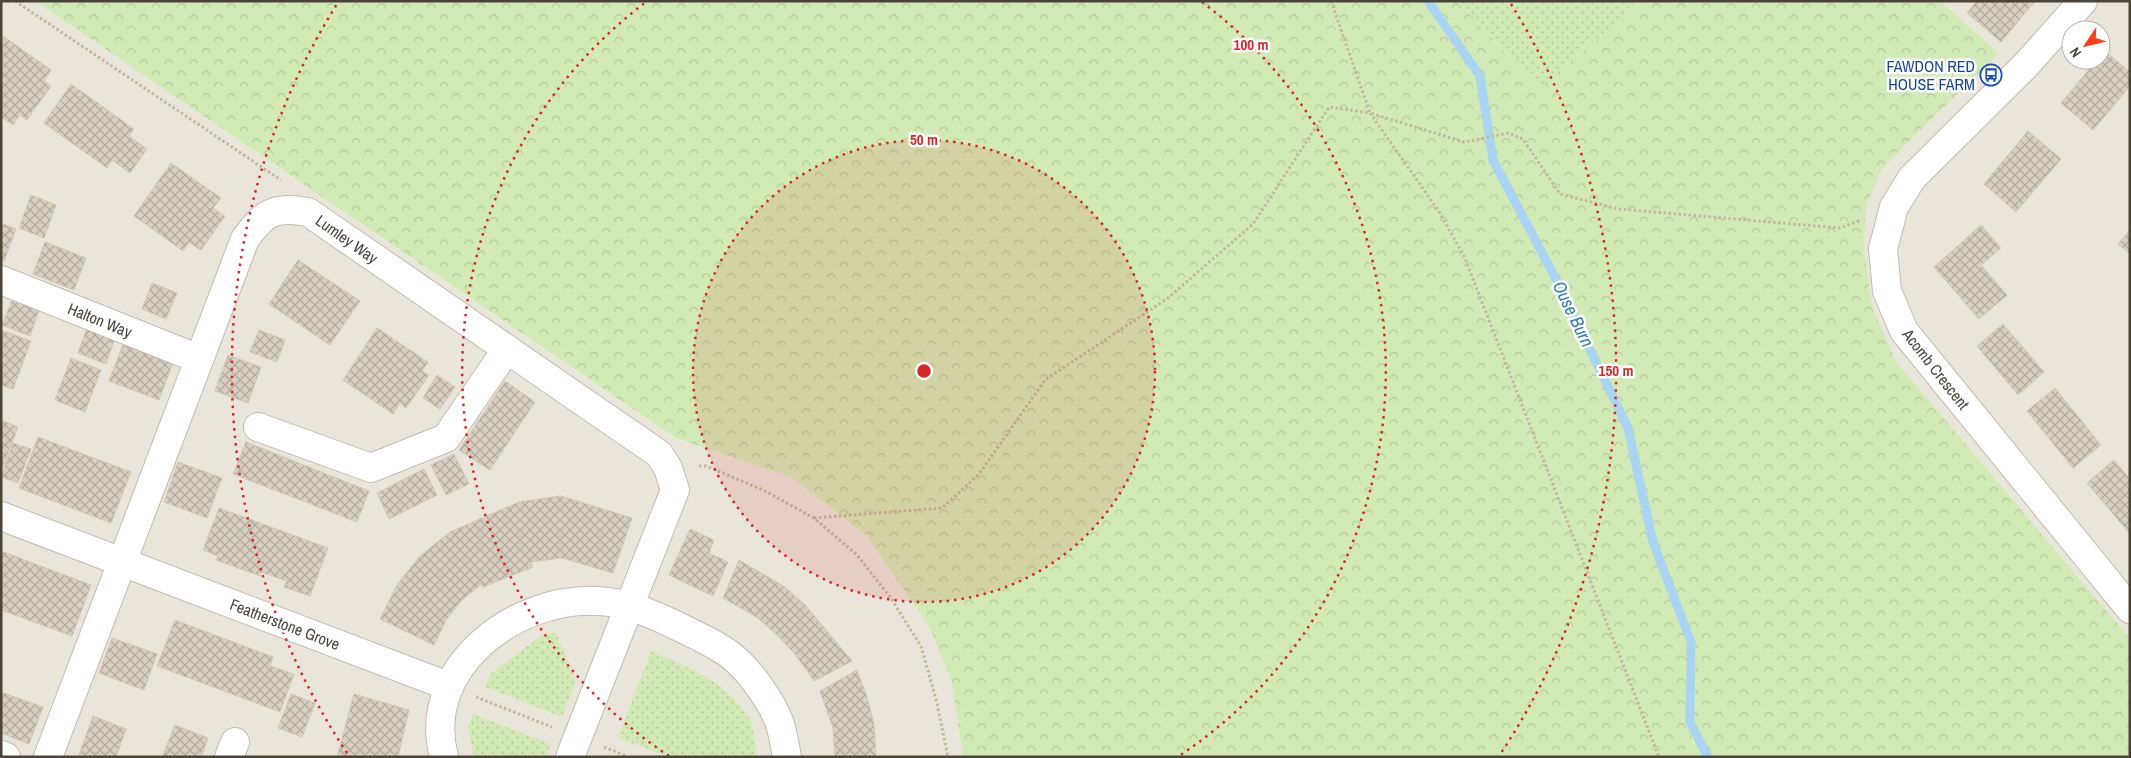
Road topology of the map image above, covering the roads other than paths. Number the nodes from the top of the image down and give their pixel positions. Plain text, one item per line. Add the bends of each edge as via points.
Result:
1 (2083, 1) edge
2 (1, 280) edge
3 (507, 349) junction
4 (199, 359) junction
5 (258, 427) dead end
6 (1, 516) edge
7 (122, 562) junction
8 (2125, 592) edge
9 (630, 605) junction
10 (448, 686) junction
11 (574, 747) edge
12 (1, 755) edge
13 (6, 757) edge
14 (48, 757) edge
15 (444, 757) edge
16 (787, 757) edge

1 - 8 street, Acomb Crescent via 2026,65 1912,178 1894,207 1883,250 1887,291 1904,331
2 - 4 street, Halton Way
3 - 4 street, Lumley Way via 308,212 286,208 258,222 245,239
3 - 5 street via 446,438 371,468
3 - 9 street, Lumley Way via 659,454 668,468 675,490
4 - 7 street
6 - 7 street, Featherstone Grove
7 - 10 street, Featherstone Grove
7 - 14 street
9 - 10 street via 597,601 563,603 523,617 474,650
9 - 11 street
9 - 16 street via 730,654 759,686 780,723
10 - 15 street via 441,719
12 - 13 street

